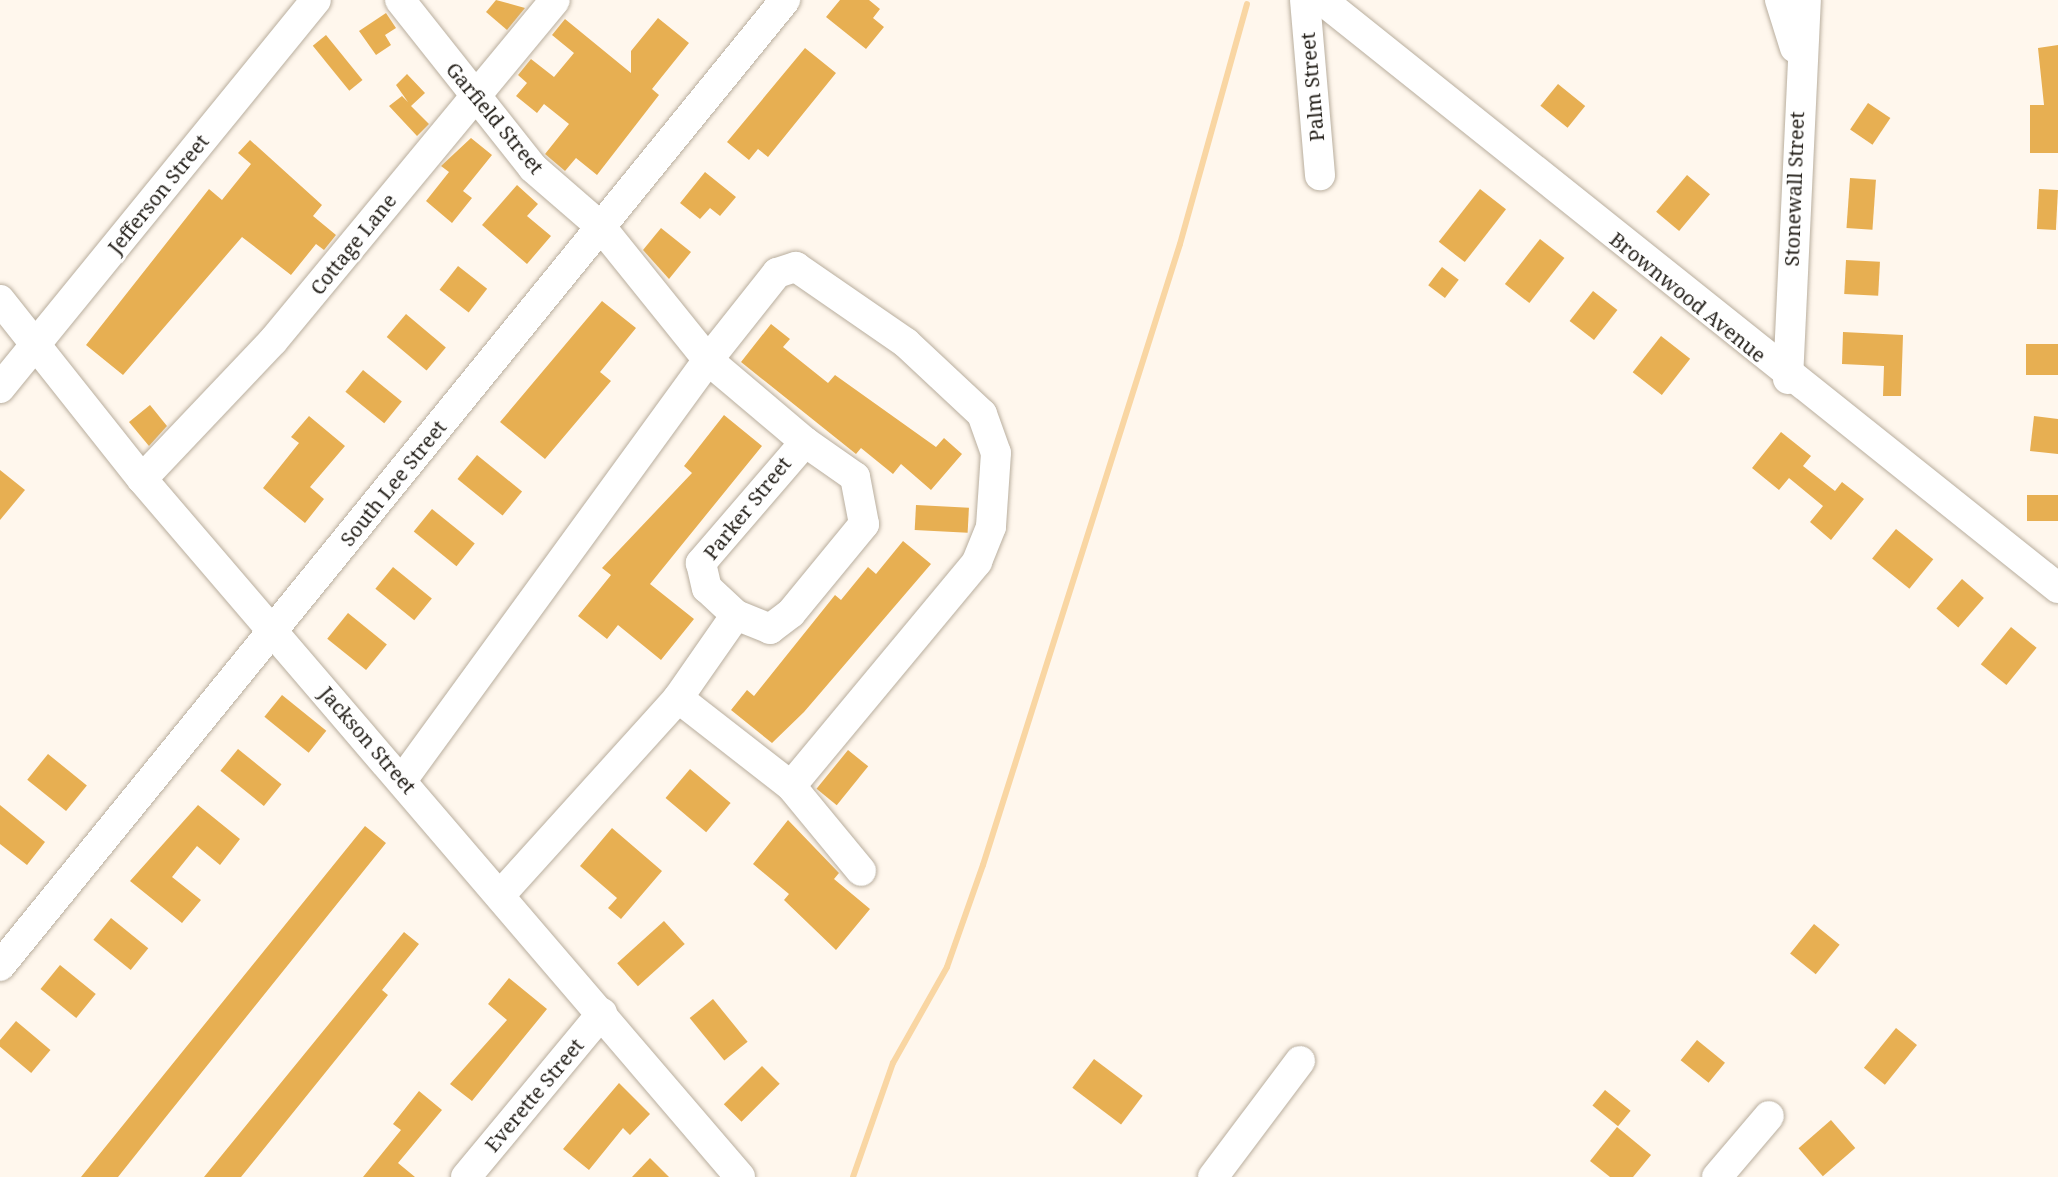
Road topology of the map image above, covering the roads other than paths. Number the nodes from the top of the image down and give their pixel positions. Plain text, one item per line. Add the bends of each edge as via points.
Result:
1 (316, 0) edge
2 (400, 0) edge
3 (555, 0) edge
4 (785, 0) edge
5 (1305, 0) edge
6 (1322, 0) edge
7 (1780, 0) edge
8 (1806, 0) edge
9 (1799, 62) junction
10 (476, 97) junction
11 (1320, 175) dead end
12 (601, 227) junction
13 (0, 300) edge
14 (33, 346) junction
15 (708, 360) junction
16 (1788, 379) junction
17 (0, 388) edge
18 (805, 442) junction
19 (142, 479) junction
20 (2058, 588) edge
21 (736, 615) junction
22 (273, 632) junction
23 (678, 698) junction
24 (403, 779) junction
25 (791, 786) junction
26 (861, 871) dead end
27 (503, 892) junction
28 (0, 966) edge
29 (602, 1013) junction
30 (1300, 1061) dead end
31 (1769, 1116) dead end
32 (466, 1177) edge
33 (740, 1177) edge
34 (1213, 1177) edge
35 (1717, 1177) edge

1 - 14 street, Jefferson Street
2 - 10 street, Garfield Street
3 - 10 street, Cottage Lane
4 - 12 street, South Lee Street
5 - 11 street, Palm Street
6 - 16 street, Brownwood Avenue
7 - 9 street
8 - 9 street, Stonewall Street
9 - 16 street, Stonewall Street
10 - 12 street, Garfield Street via 533,168
10 - 19 street, Cottage Lane via 273,341
12 - 15 street, Garfield Street
12 - 22 street, South Lee Street
13 - 14 street, Jackson Street
14 - 17 street, Jefferson Street
14 - 19 street, Jackson Street
15 - 18 street, Garfield Street
15 - 24 street
15 - 25 street via 777,273 796,267 906,343 982,414 996,453 991,527 977,562
16 - 20 street, Brownwood Avenue
18 - 21 street, Parker Street via 701,563 707,588
18 - 21 street, Parker Street via 855,477 864,524 770,629
19 - 22 street, Jackson Street
21 - 23 street
22 - 24 street, Jackson Street
22 - 28 street, South Lee Street
23 - 25 street
23 - 27 street
24 - 27 street, Jackson Street
25 - 26 street
27 - 29 street, Jackson Street
29 - 32 street, Everette Street
29 - 33 street, Jackson Street
30 - 34 street
31 - 35 street

